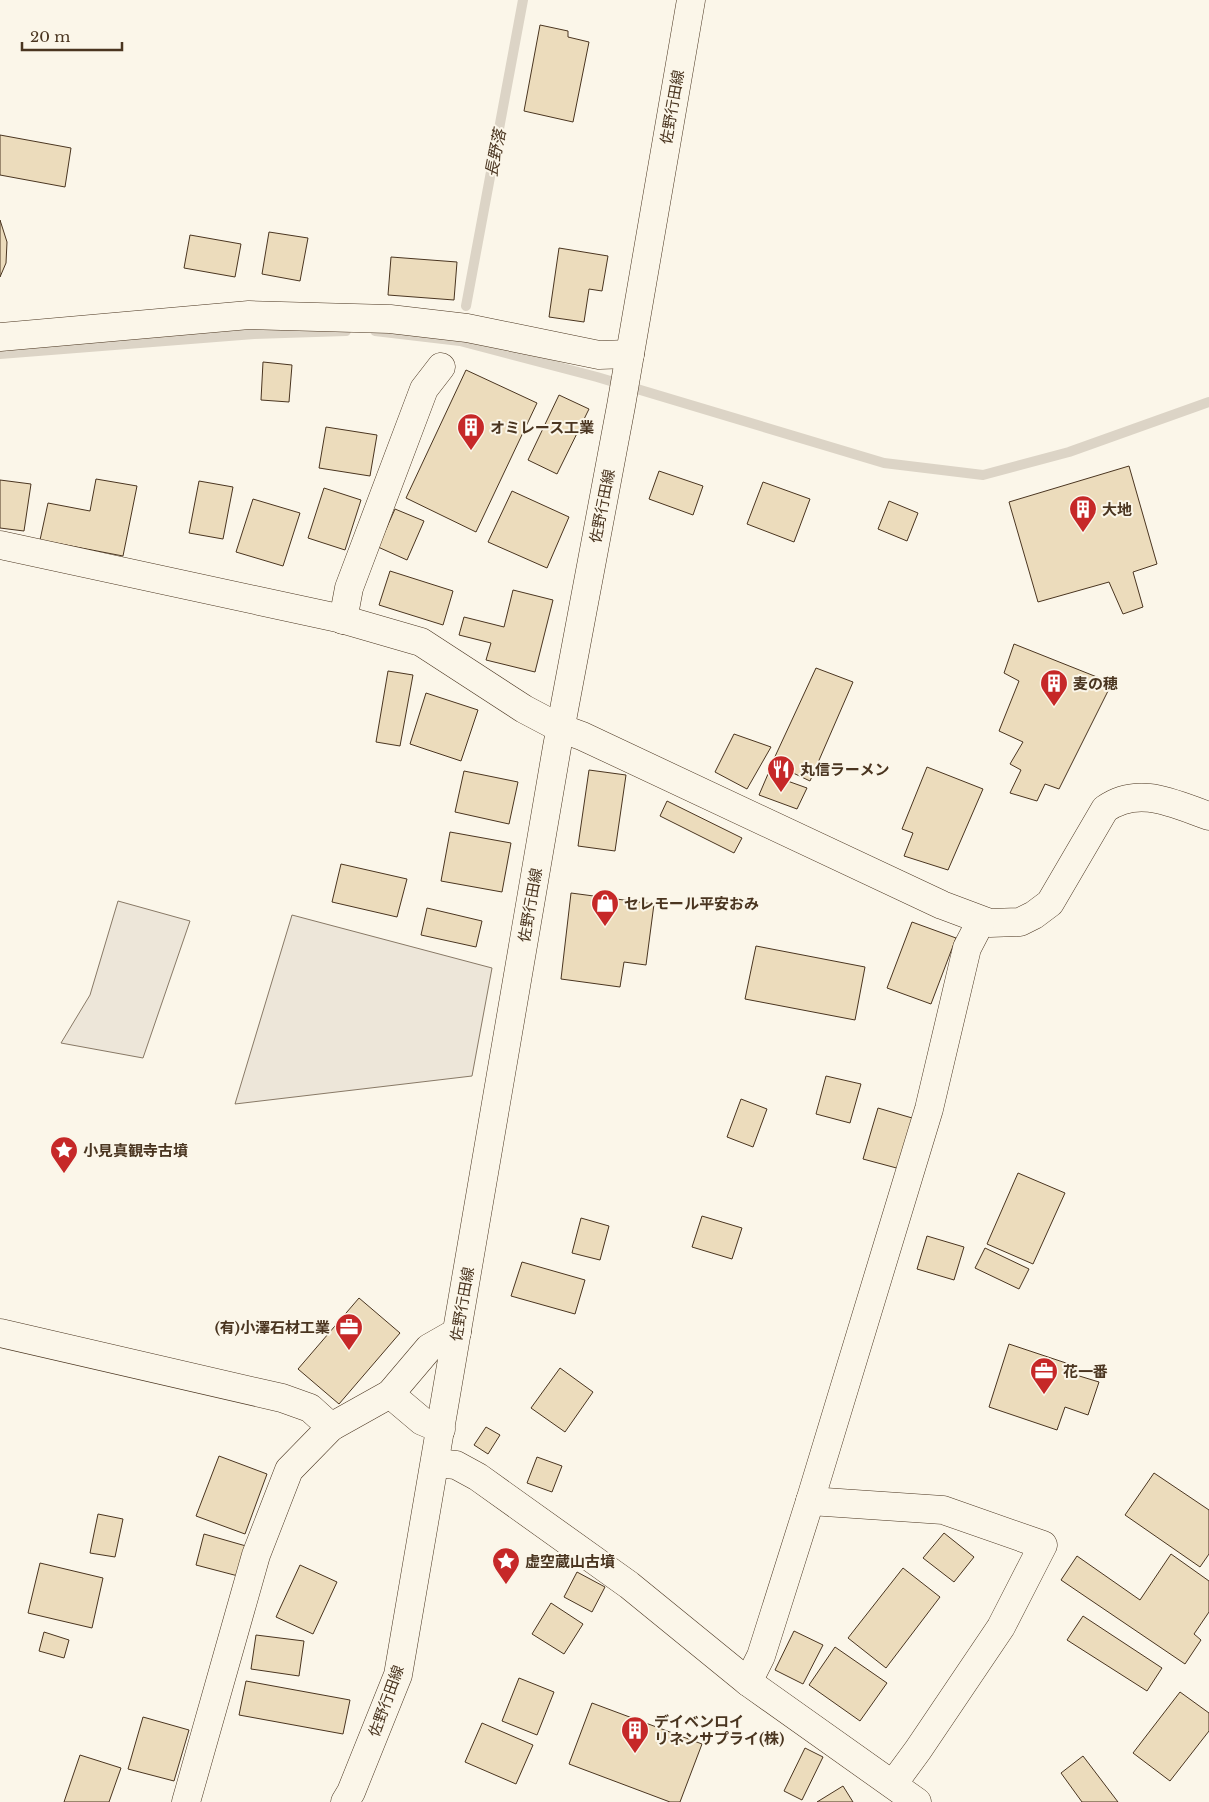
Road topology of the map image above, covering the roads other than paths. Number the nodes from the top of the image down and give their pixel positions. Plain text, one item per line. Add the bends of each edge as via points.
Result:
1 (691, 0) edge
2 (0, 337) edge
3 (628, 366) junction
4 (441, 367) dead end
5 (0, 545) edge
6 (343, 620) junction
7 (560, 728) junction
8 (1209, 816) edge
9 (981, 921) junction
10 (457, 1332) junction
11 (0, 1333) edge
12 (390, 1394) junction
13 (331, 1428) junction
14 (441, 1429) junction
15 (436, 1462) junction
16 (810, 1501) junction
17 (748, 1682) junction
18 (892, 1784) junction
19 (186, 1802) edge
20 (345, 1802) edge
21 (917, 1802) edge

1 - 3 street, 佐野行田線
2 - 3 street via 249,315 390,319 467,328 599,355
3 - 7 street, 佐野行田線
4 - 6 street via 424,389 349,588
5 - 6 street
6 - 7 street via 421,642 524,709
7 - 9 street
7 - 10 street, 佐野行田線
8 - 9 street via 1144,796 1116,801 1105,809 1050,903 1020,922
9 - 16 street via 966,948 929,1110
10 - 12 street via 428,1348
10 - 14 street, 佐野行田線
11 - 13 street via 282,1398 310,1408
12 - 13 street
12 - 14 street via 422,1421
13 - 19 street via 289,1470 256,1554
14 - 15 street, 佐野行田線
15 - 17 street via 456,1465 478,1478 629,1585
15 - 20 street, 佐野行田線 via 398,1675
16 - 17 street via 761,1656
16 - 18 street via 943,1510 1043,1545 1001,1627
17 - 18 street
18 - 21 street

